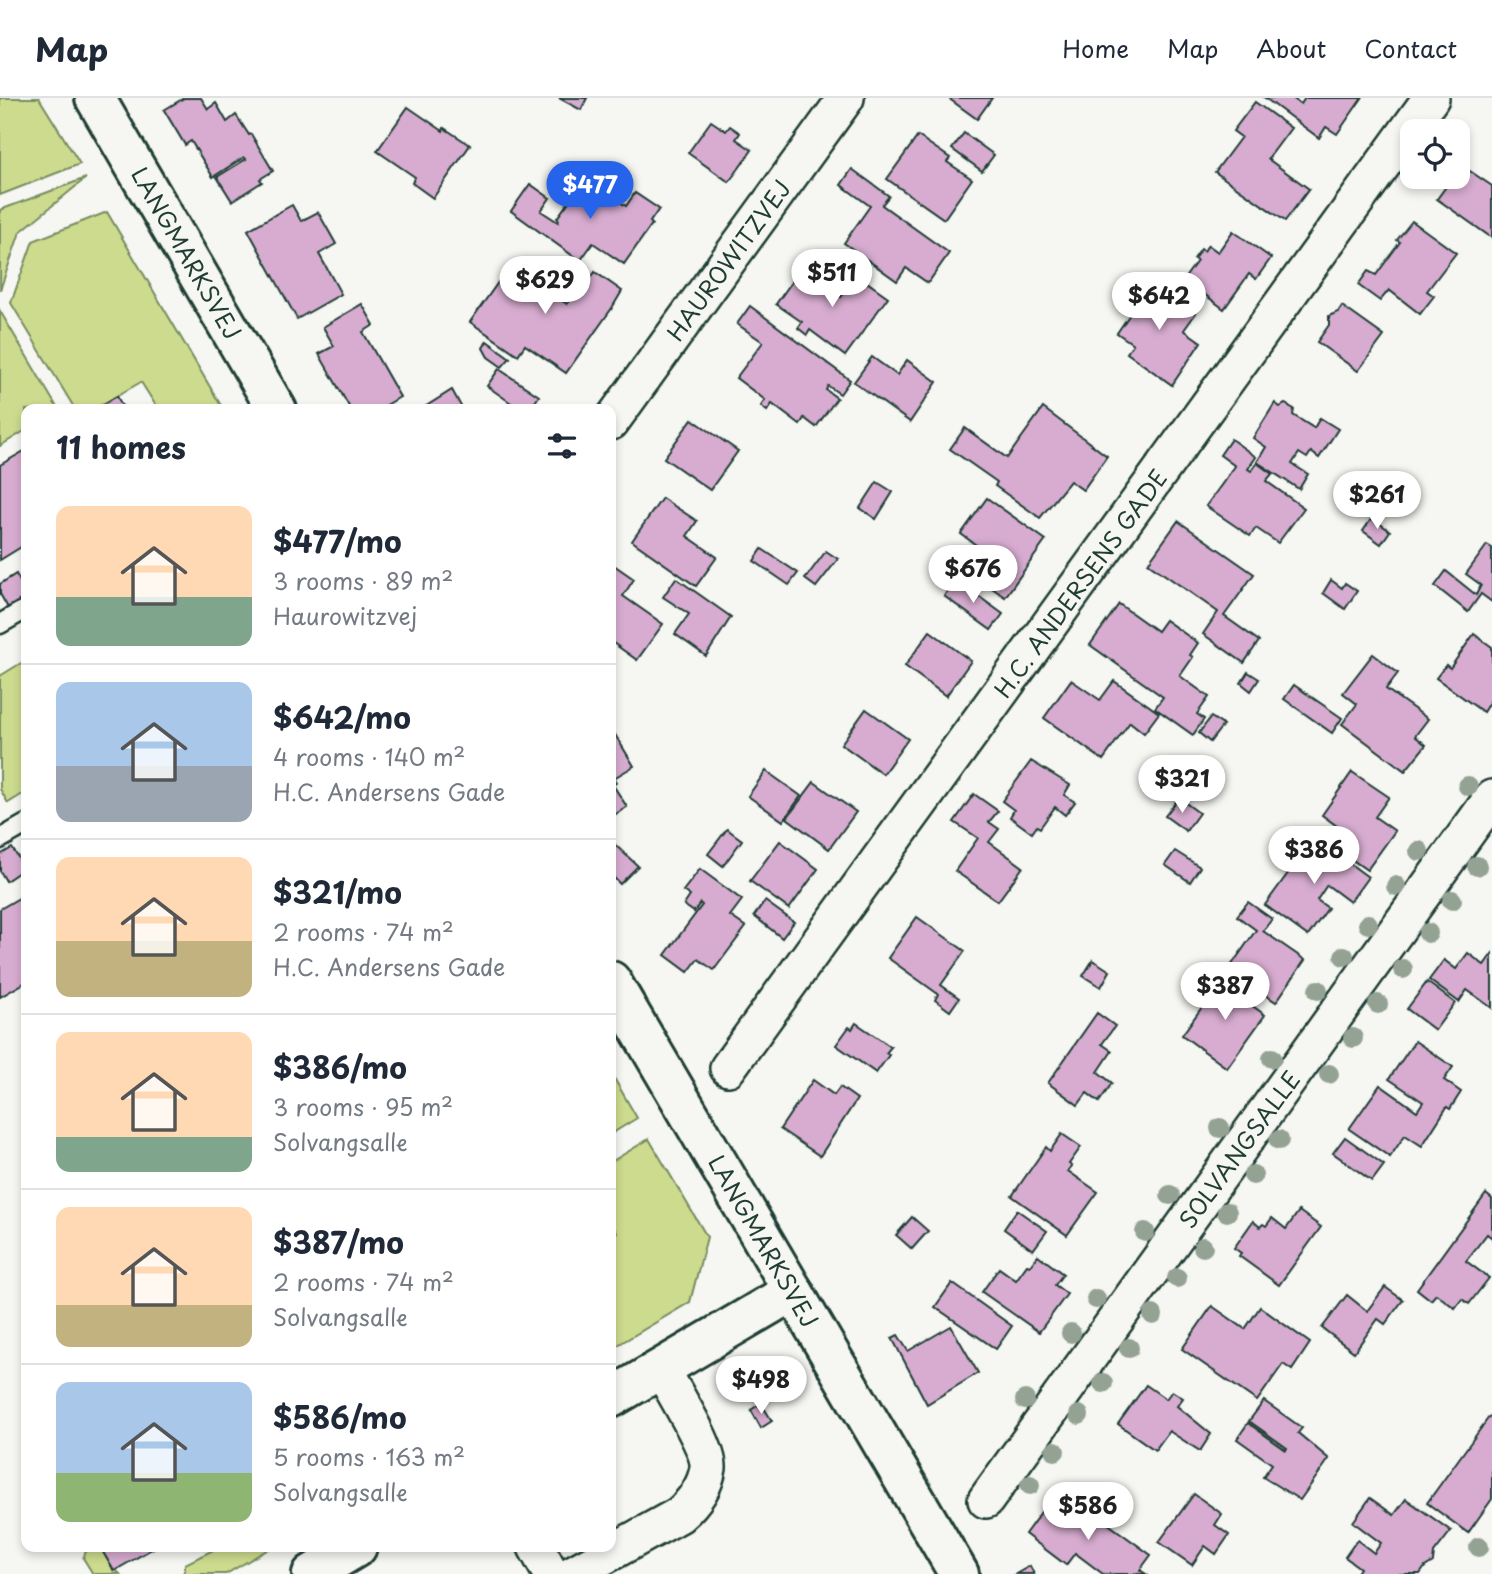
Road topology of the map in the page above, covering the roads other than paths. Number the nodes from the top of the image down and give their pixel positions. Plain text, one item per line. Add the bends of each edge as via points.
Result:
1 (95, 98) edge
2 (846, 98) edge
3 (1431, 98) edge
4 (274, 404) edge
5 (616, 415) edge
6 (21, 612) edge
7 (0, 624) edge
8 (1492, 798) edge
9 (21, 827) edge
10 (0, 839) edge
11 (616, 990) edge
12 (728, 1068) dead end
13 (793, 1291) junction
14 (661, 1368) junction
15 (616, 1395) edge
16 (986, 1500) dead end
17 (616, 1550) edge
18 (349, 1552) edge
19 (539, 1552) edge
20 (612, 1552) edge
21 (312, 1574) edge
22 (551, 1574) edge
23 (572, 1574) edge
24 (959, 1574) edge

1 - 4 main road, LANGMARKSVEJ
2 - 5 street, HAUROWITZVEJ
3 - 12 street, H.C. ANDERSENS GADE
6 - 7 lane
8 - 16 street, SOLVANGSALLE
9 - 10 lane
11 - 13 main road, LANGMARKSVEJ
13 - 14 main road
13 - 24 main road, LANGMARKSVEJ
14 - 15 main road
14 - 17 street via 703,1447 708,1467 694,1502
18 - 21 main road
19 - 22 street
20 - 23 street

